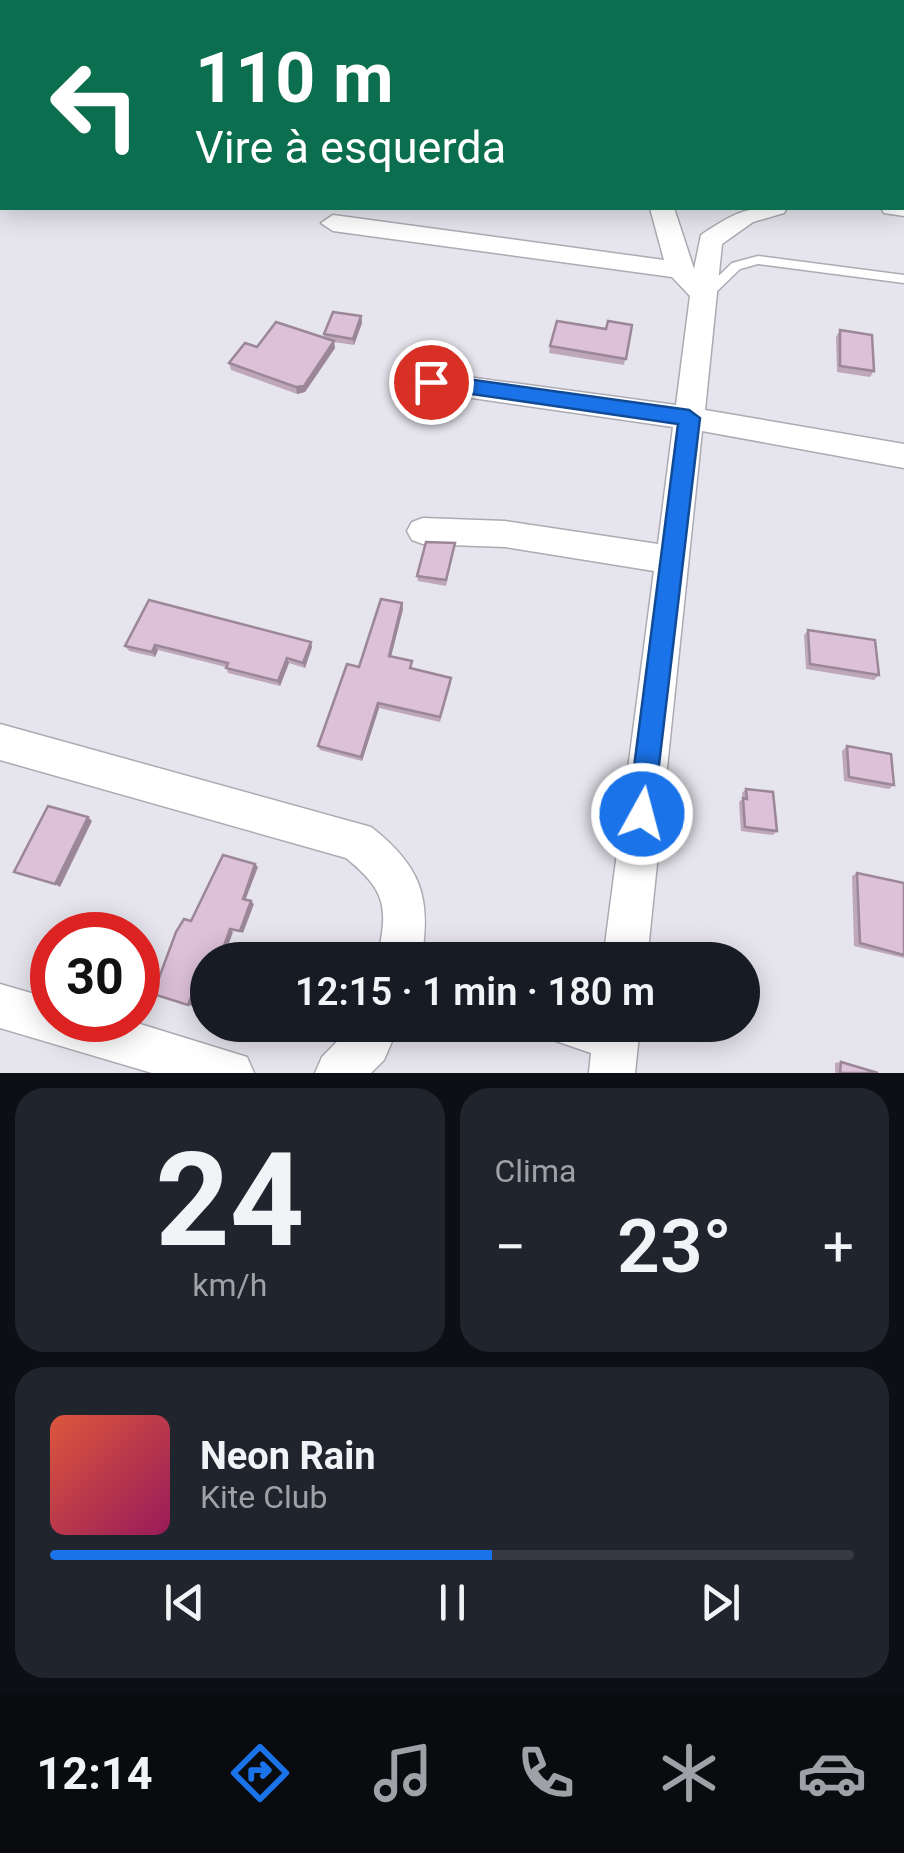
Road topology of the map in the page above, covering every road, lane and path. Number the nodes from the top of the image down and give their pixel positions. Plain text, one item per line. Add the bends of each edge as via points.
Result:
1 (663, 210) edge
2 (768, 210) edge
3 (334, 222) dead end
4 (680, 270) junction
5 (904, 279) edge
6 (705, 296) junction
7 (431, 382) dead end
8 (689, 418) junction
9 (904, 456) edge
10 (423, 531) dead end
11 (672, 560) junction
12 (0, 742) edge
13 (403, 942) edge
14 (627, 942) edge
15 (0, 1006) edge
16 (369, 1042) edge
17 (231, 1073) edge
18 (338, 1073) edge

1 - 4 street
2 - 6 street via 744,217 710,241
3 - 4 street
4 - 6 street
5 - 6 lane via 758,260 736,266
6 - 8 street
7 - 8 street
8 - 9 street
8 - 11 street
10 - 11 street via 505,534
11 - 14 street
12 - 13 street via 357,841 404,888
15 - 17 street
16 - 18 street

